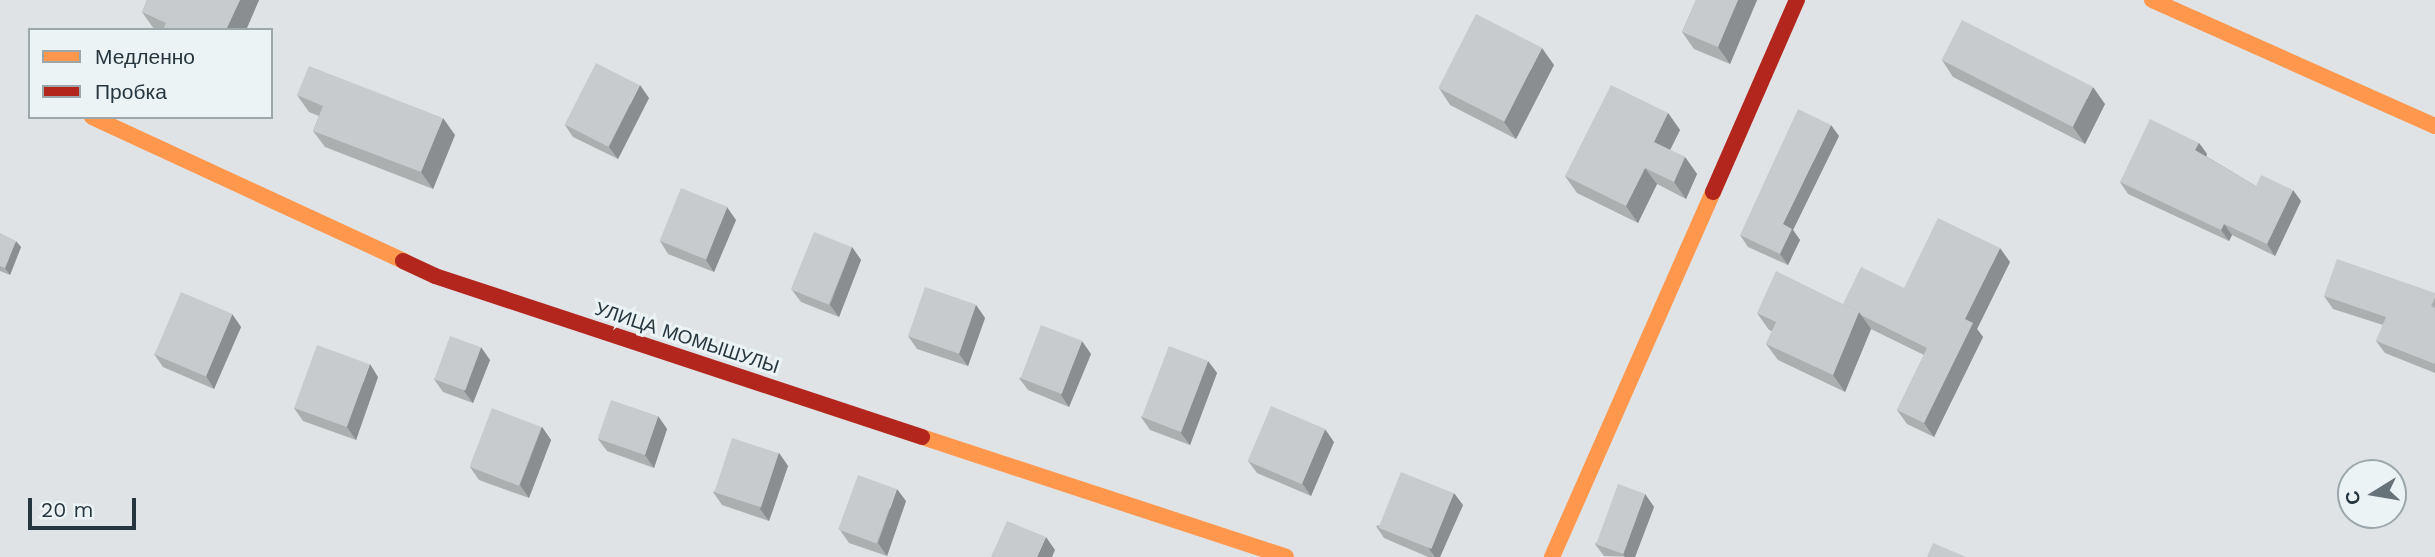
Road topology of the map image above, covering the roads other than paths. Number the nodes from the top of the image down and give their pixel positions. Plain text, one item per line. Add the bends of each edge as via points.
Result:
1 (1797, 0) edge
2 (2152, 0) edge
3 (96, 119) edge
4 (2435, 126) edge
5 (1286, 557) edge
6 (1552, 557) edge

1 - 6 street
2 - 4 street
3 - 5 street, УЛИЦА МОМЫШУЛЫ via 435,276

